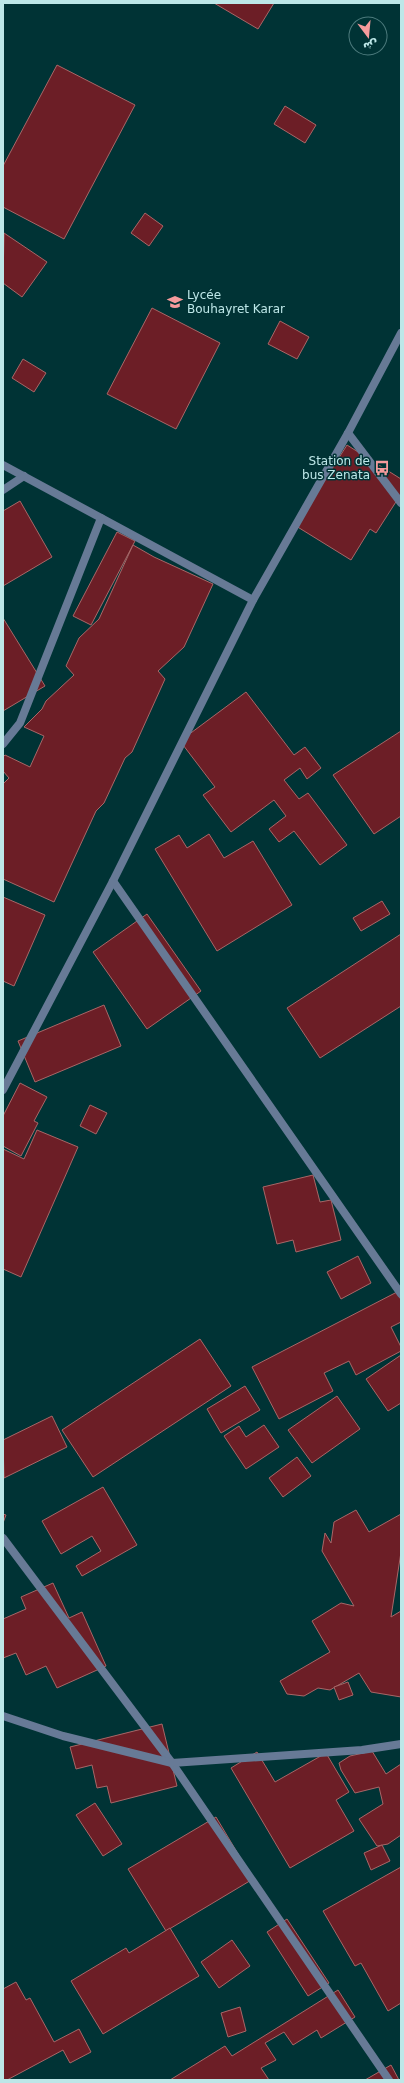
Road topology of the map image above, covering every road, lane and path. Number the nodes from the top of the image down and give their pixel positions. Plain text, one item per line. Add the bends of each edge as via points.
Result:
1 (401, 333) edge
2 (348, 433) junction
3 (3, 465) edge
4 (24, 476) junction
5 (3, 490) edge
6 (401, 503) edge
7 (100, 518) junction
8 (253, 600) junction
9 (3, 744) edge
10 (113, 882) junction
11 (3, 1090) edge
12 (401, 1294) edge
13 (3, 1538) edge
14 (3, 1716) edge
15 (401, 1744) edge
16 (172, 1763) junction
17 (389, 2080) edge

1 - 2 street
2 - 6 street
2 - 8 street
3 - 4 street
4 - 5 street
4 - 7 street
7 - 8 street
7 - 9 street via 20,723
8 - 10 street
10 - 11 street
10 - 12 street
13 - 16 street
14 - 16 street via 63,1736
15 - 16 street via 362,1750
16 - 17 street

